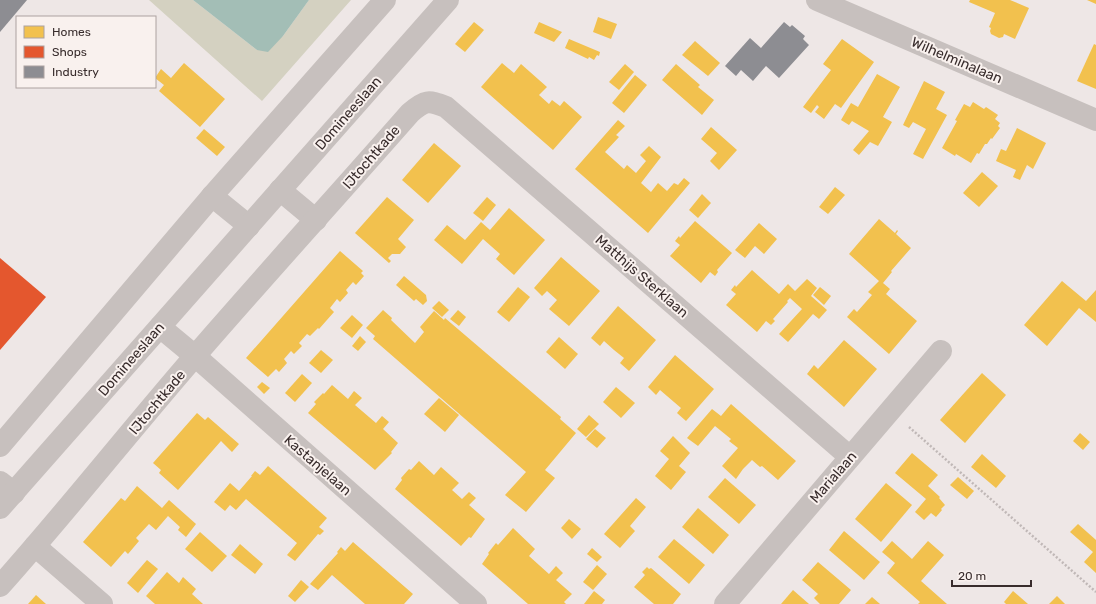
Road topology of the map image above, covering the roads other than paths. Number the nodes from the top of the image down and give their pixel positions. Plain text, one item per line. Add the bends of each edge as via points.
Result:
1 (385, 0) edge
2 (448, 0) edge
3 (817, 0) edge
4 (431, 101) joint
5 (1096, 120) edge
6 (280, 190) junction
7 (212, 196) junction
8 (316, 220) junction
9 (248, 226) junction
10 (160, 327) junction
11 (942, 350) dead end
12 (195, 356) junction
13 (0, 446) edge
14 (850, 457) junction
15 (5, 494) edge
16 (35, 546) junction
17 (0, 586) edge
18 (102, 604) edge
19 (476, 604) edge
20 (725, 604) edge

1 - 7 street
2 - 6 street, Domineeslaan
3 - 5 street, Wilhelminalaan
4 - 8 street, IJtochtkade via 419,105 410,113
4 - 14 street, Matthijs Sterklaan via 446,107
6 - 8 street
6 - 9 street, Domineeslaan
7 - 9 street
7 - 13 street
8 - 12 street, IJtochtkade
9 - 10 street, Domineeslaan
10 - 12 street, Kastanjelaan
10 - 15 street, Domineeslaan
11 - 14 street, Marialaan
12 - 16 street, IJtochtkade
12 - 19 street, Kastanjelaan
14 - 20 street, Marialaan
16 - 17 street, IJtochtkade
16 - 18 street

